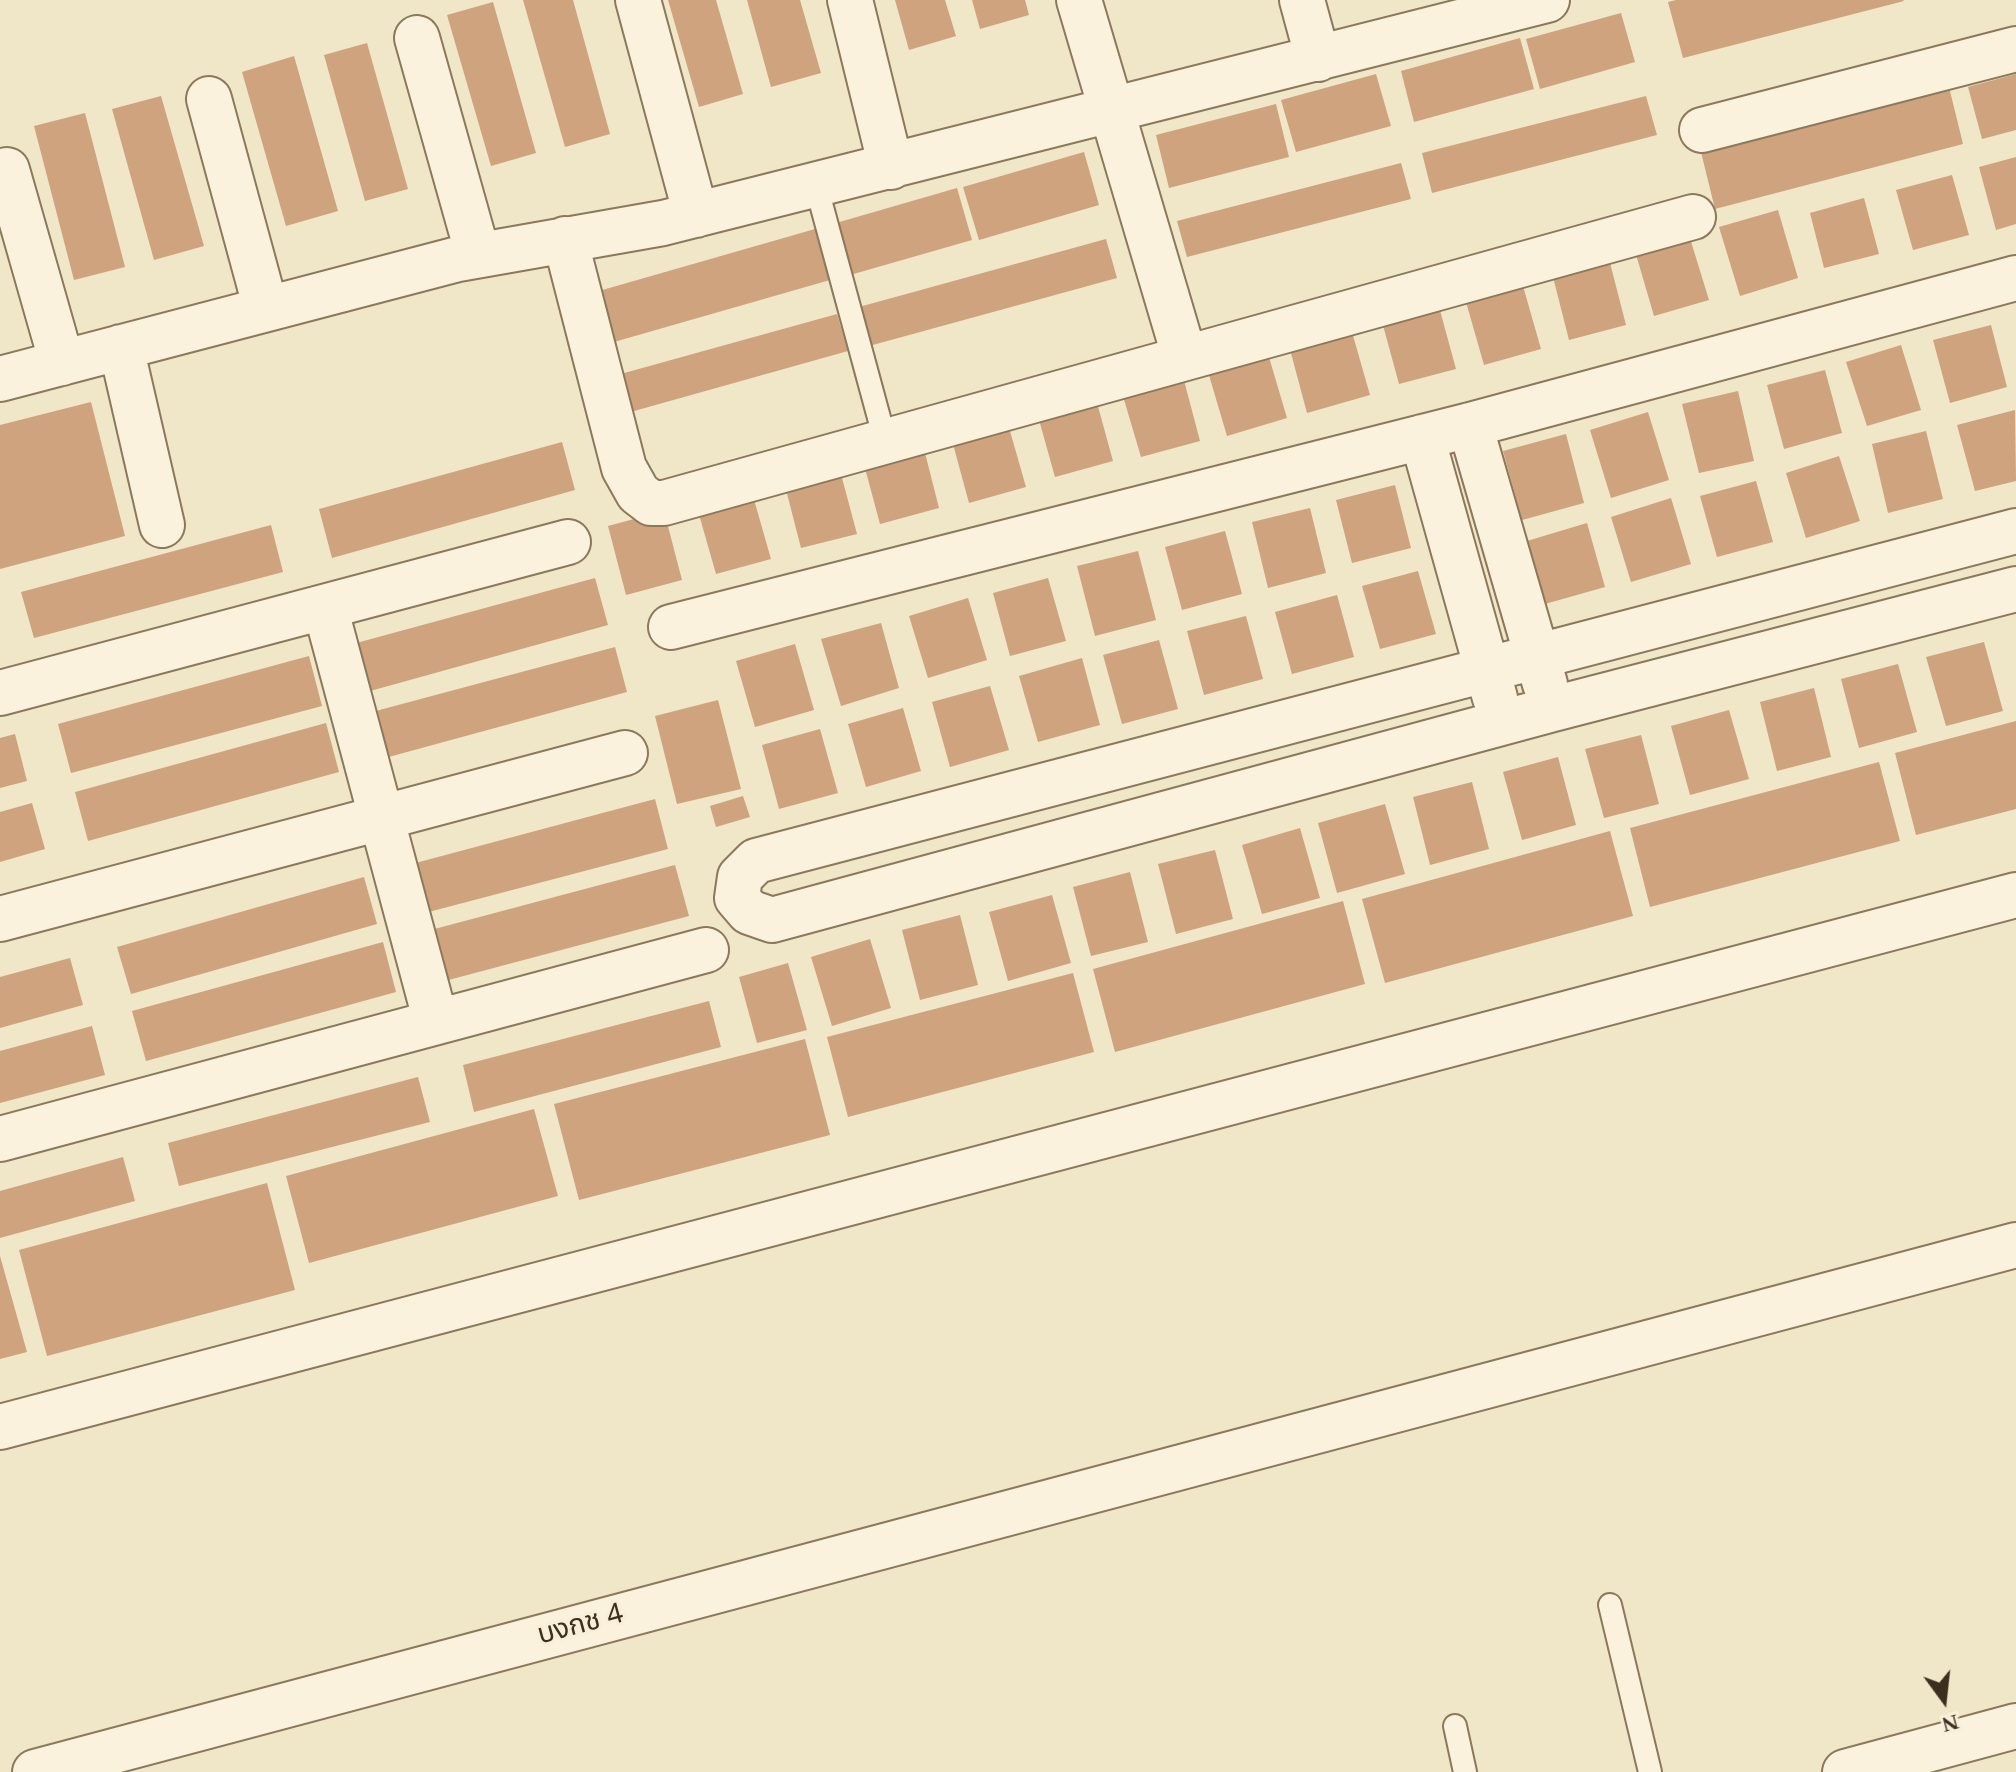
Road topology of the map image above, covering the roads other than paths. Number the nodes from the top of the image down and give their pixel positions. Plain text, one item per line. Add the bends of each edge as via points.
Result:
1 (638, 0) edge
2 (850, 0) edge
3 (1079, 0) edge
4 (1302, 0) edge
5 (1532, 2) edge
6 (417, 38) dead end
7 (2016, 49) edge
8 (1318, 59) junction
9 (209, 99) dead end
10 (1113, 112) junction
11 (1702, 130) dead end
12 (891, 167) junction
13 (7, 170) dead end
14 (816, 185) junction
15 (696, 215) junction
16 (1693, 217) dead end
17 (565, 239) junction
18 (478, 255) junction
19 (2016, 278) edge
20 (266, 309) junction
21 (121, 347) junction
22 (1184, 355) junction
23 (62, 363) junction
24 (0, 379) edge
25 (1470, 425) junction
26 (1422, 437) junction
27 (885, 440) junction
28 (162, 525) dead end
29 (2016, 531) edge
30 (568, 542) dead end
31 (2016, 589) edge
32 (325, 607) junction
33 (671, 627) dead end
34 (1536, 657) junction
35 (1487, 671) junction
36 (0, 693) edge
37 (1553, 709) junction
38 (1502, 723) junction
39 (625, 753) dead end
40 (381, 817) junction
41 (2016, 895) edge
42 (0, 919) edge
43 (706, 950) dead end
44 (436, 1022) junction
45 (0, 1139) edge
46 (2016, 1245) edge
47 (0, 1427) edge
48 (1610, 1605) dead end
49 (1455, 1726) dead end
50 (2016, 1726) edge
51 (83, 1766) edge
52 (35, 1772) edge
53 (1465, 1772) edge
54 (1650, 1772) edge
55 (1845, 1772) edge

1 - 15 street
2 - 12 street
3 - 10 street
4 - 8 street
5 - 8 street
6 - 18 street
7 - 11 street
8 - 10 street
9 - 20 street
10 - 12 street
10 - 22 street
12 - 14 street
13 - 23 street
14 - 15 street
14 - 27 lane
15 - 17 street
16 - 22 street
17 - 18 street
17 - 27 street via 624,468 638,493 651,503
18 - 20 street
19 - 25 street
20 - 21 street
21 - 23 street
21 - 28 street
22 - 27 street
23 - 24 street
25 - 26 street
25 - 34 street
26 - 33 street
26 - 35 street
29 - 34 street
30 - 32 street
31 - 37 street
32 - 36 street
32 - 40 street
34 - 35 street
34 - 37 street
35 - 38 street
35 - 38 street via 756,861 740,877 737,898 749,912 772,920
37 - 38 street
39 - 40 street
40 - 42 street
40 - 44 street
41 - 47 street
43 - 44 street
44 - 45 street
46 - 51 street, บงกช 4
48 - 54 lane
49 - 53 lane
50 - 55 street
51 - 52 street, บงกช 4

